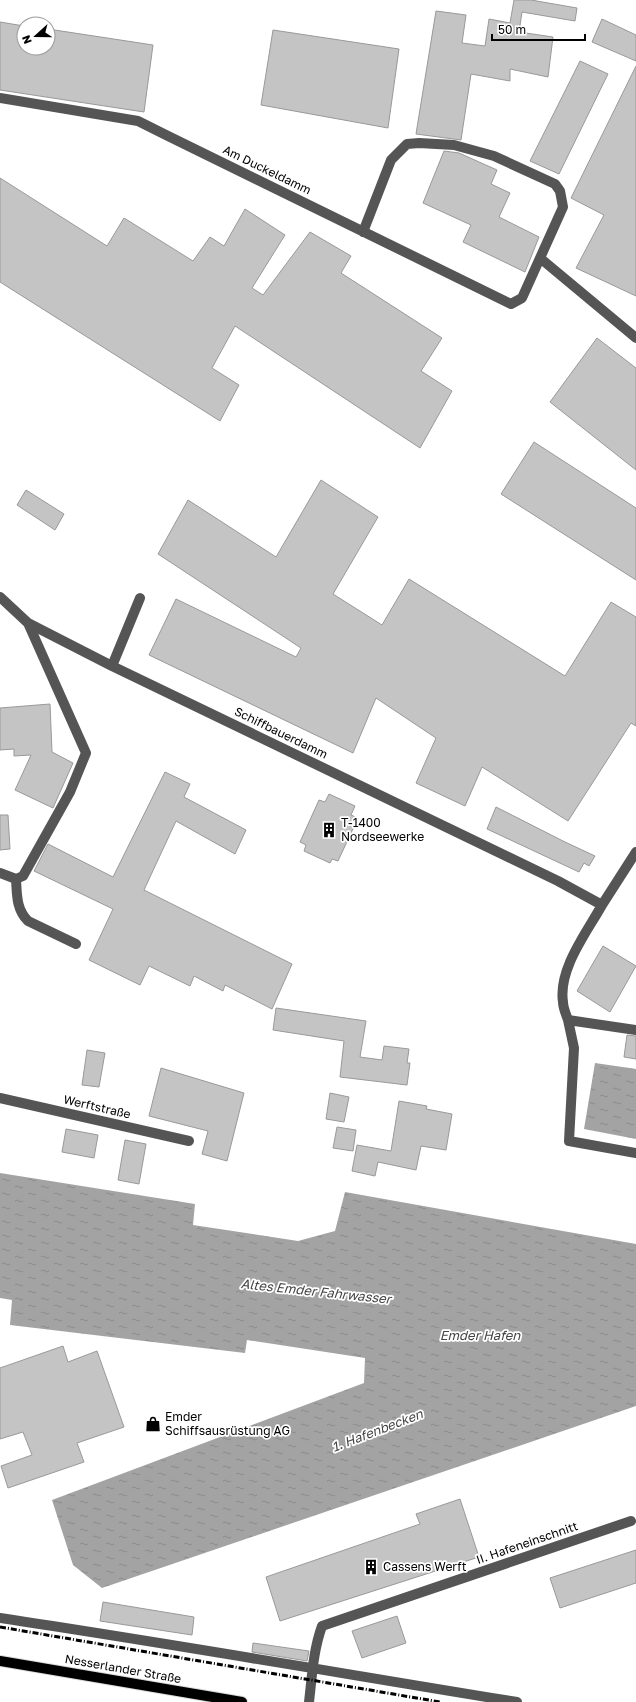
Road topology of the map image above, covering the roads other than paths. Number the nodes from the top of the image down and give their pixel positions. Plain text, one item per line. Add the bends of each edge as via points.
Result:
1 (0, 98) edge
2 (363, 232) junction
3 (540, 258) junction
4 (636, 338) edge
5 (140, 598) dead end
6 (1, 600) edge
7 (28, 623) junction
8 (112, 666) junction
9 (636, 852) edge
10 (0, 873) edge
11 (16, 879) junction
12 (602, 905) junction
13 (76, 944) dead end
14 (568, 1020) junction
15 (636, 1030) edge
16 (0, 1098) edge
17 (189, 1141) dead end
18 (636, 1153) edge
19 (631, 1521) dead end
20 (0, 1618) edge
21 (0, 1661) edge
22 (313, 1669) junction
23 (206, 1699) edge
24 (242, 1702) edge
25 (309, 1702) edge
26 (517, 1702) edge

1 - 2 street, Am Duckeldamm via 138,121
2 - 3 street, Am Duckeldamm via 511,304 522,298
2 - 3 street via 391,160 407,144 454,145 494,156 555,184 560,191 563,207
3 - 4 street
5 - 8 street
6 - 7 street, Schiffbauerdamm
7 - 8 street, Schiffbauerdamm
7 - 11 street via 86,753 70,792 45,838 23,876
8 - 12 street, Schiffbauerdamm via 558,881
9 - 12 street
10 - 11 street
11 - 13 street via 18,908 22,915 28,921
12 - 14 street via 569,963 563,984 562,1002
14 - 15 street
14 - 18 street via 574,1048 569,1141
16 - 17 street, Werftstraße
19 - 22 street, II. Hafeneinschnitt via 322,1626 317,1640
20 - 22 street via 148,1640
21 - 23 main road, Nesserlander Straße
22 - 25 street, II. Hafeneinschnitt
22 - 26 street
23 - 24 main road, Nesserlander Straße

